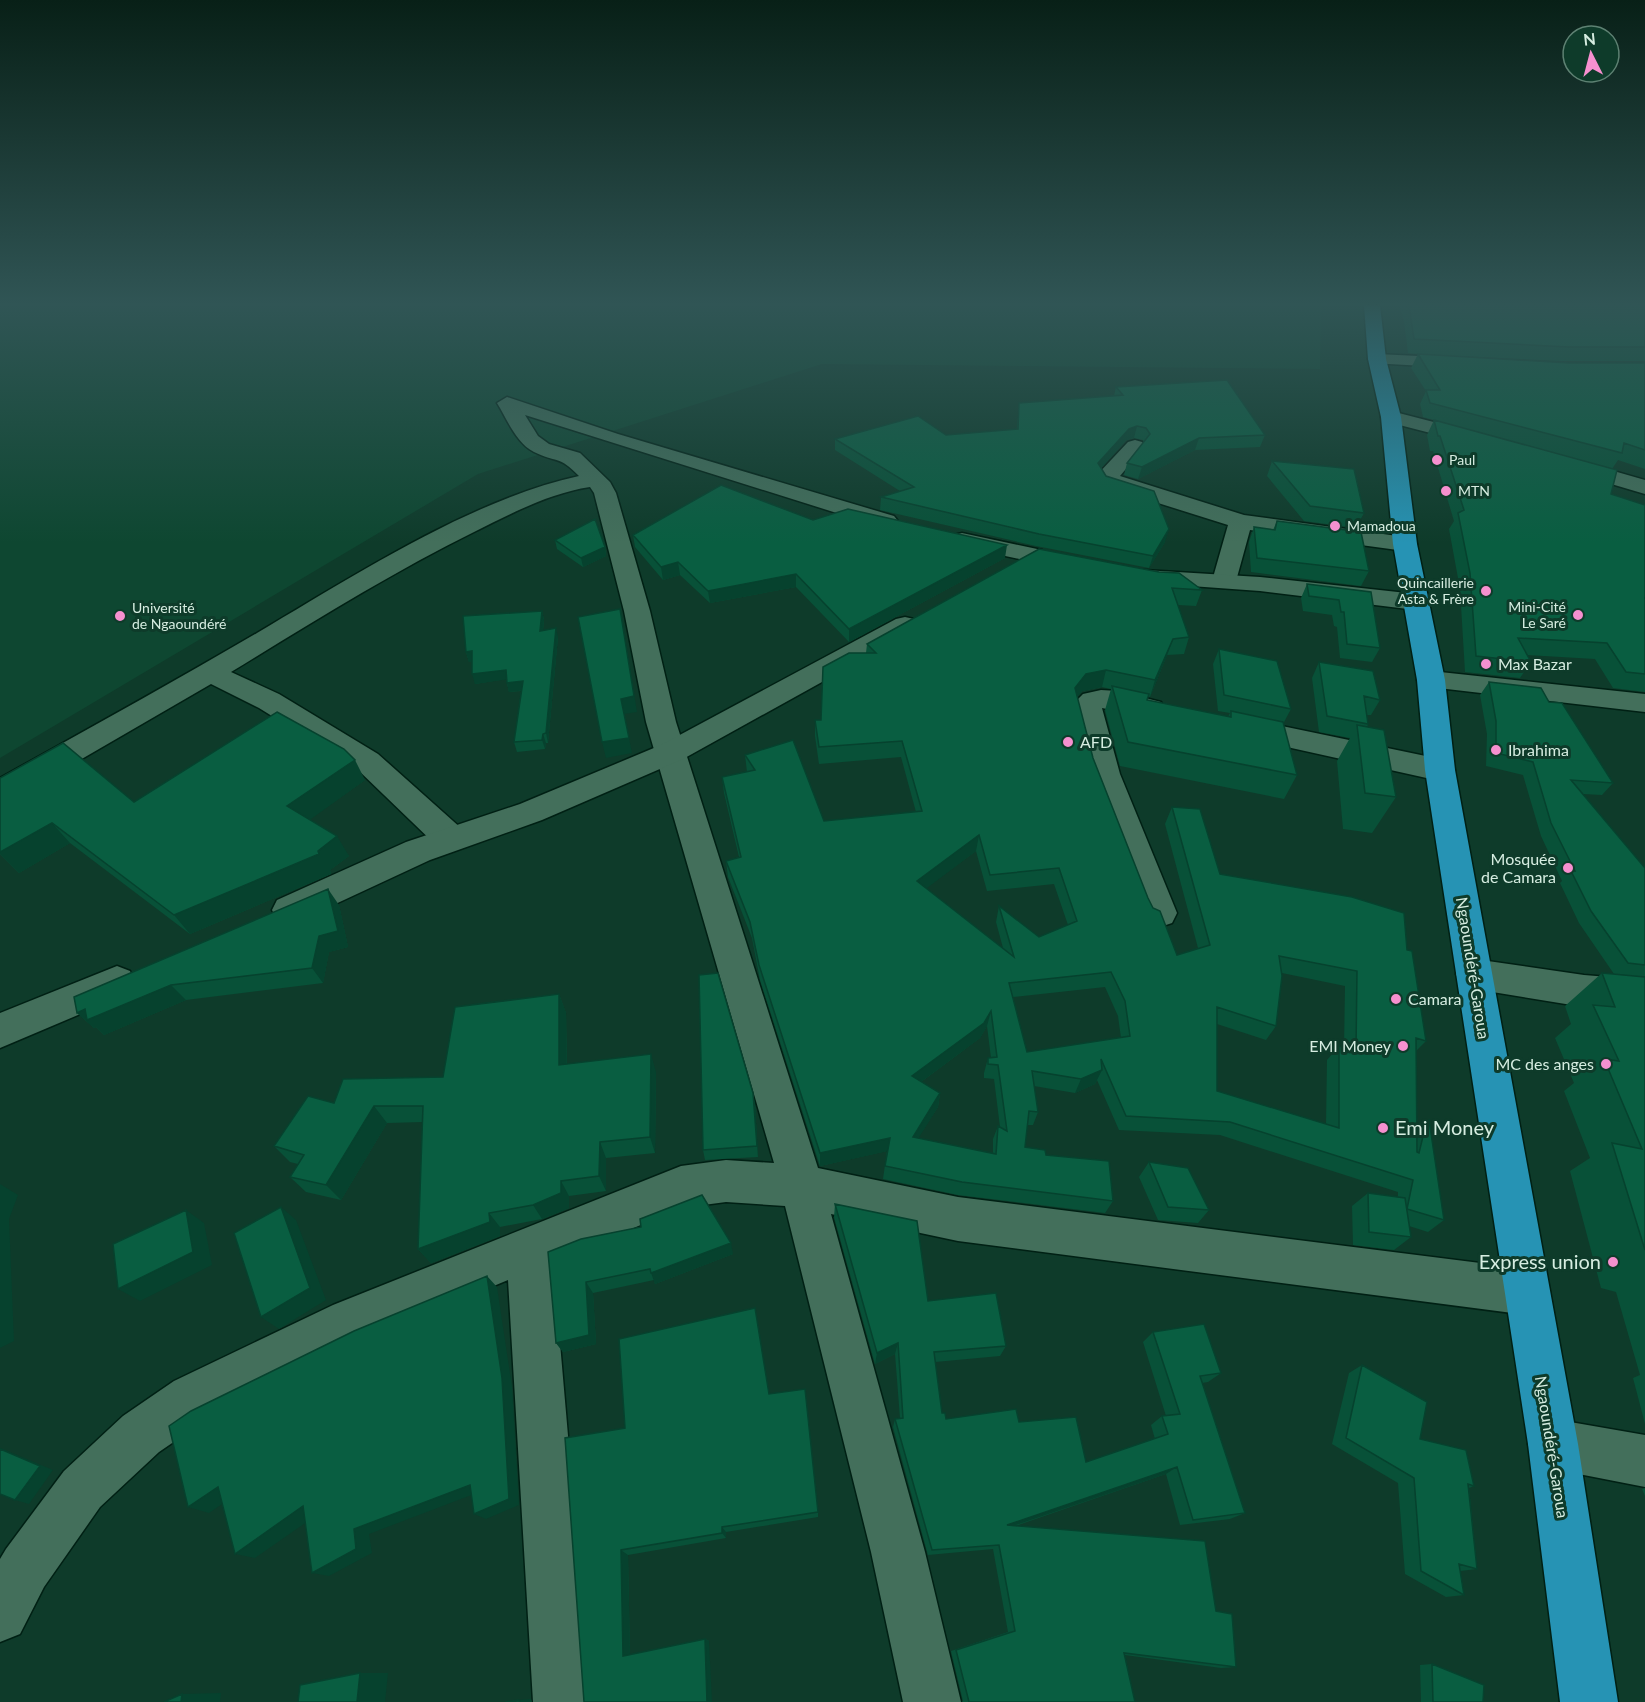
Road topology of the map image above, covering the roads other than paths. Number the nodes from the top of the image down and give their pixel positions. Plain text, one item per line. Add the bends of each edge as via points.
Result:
1 (1383, 384) edge
2 (1391, 417) junction
3 (611, 438) junction
4 (1491, 443) edge
5 (1135, 446) dead end
6 (1557, 461) edge
7 (584, 468) junction
8 (1645, 487) edge
9 (1241, 522) junction
10 (907, 527) edge
11 (940, 535) edge
12 (1405, 544) junction
13 (1002, 572) edge
14 (1127, 574) edge
15 (1224, 581) junction
16 (1416, 602) junction
17 (930, 611) edge
18 (210, 673) junction
19 (1431, 680) junction
20 (1645, 703) edge
21 (1184, 716) edge
22 (1219, 723) edge
23 (672, 752) junction
24 (1440, 770) junction
25 (0, 792) edge
26 (450, 838) junction
27 (1160, 913) edge
28 (266, 921) edge
29 (144, 971) edge
30 (1474, 974) junction
31 (1645, 996) edge
32 (0, 1031) edge
33 (802, 1186) junction
34 (529, 1247) junction
35 (1527, 1292) junction
36 (1553, 1444) junction
37 (1645, 1461) edge
38 (0, 1614) edge
39 (562, 1702) edge
40 (932, 1702) edge
41 (1588, 1702) edge

1 - 2 highway, Ngaoundéré-Garoua
2 - 4 street
2 - 12 highway, Ngaoundéré-Garoua
3 - 7 street
3 - 7 street via 507,403 530,441
3 - 10 street
5 - 9 street via 1108,476 1112,481
6 - 8 street
7 - 18 street via 569,482 456,532 349,589
7 - 23 street via 602,487 608,501 637,611 653,693
9 - 12 street
9 - 15 street
11 - 13 street via 1045,557
12 - 16 highway, Ngaoundéré-Garoua
14 - 15 street
15 - 16 street
16 - 19 highway, Ngaoundéré-Garoua
17 - 23 street
18 - 25 street
18 - 26 street via 269,701 367,761
19 - 20 street
19 - 24 highway, Ngaoundéré-Garoua
21 - 27 street via 1102,698 1087,704 1106,774
22 - 24 street
23 - 26 street via 531,812
23 - 33 street
24 - 30 highway, Ngaoundéré-Garoua
26 - 28 street
29 - 32 street
30 - 31 street
30 - 35 highway, Ngaoundéré-Garoua
33 - 34 street via 726,1181 681,1187
33 - 35 street via 958,1219
33 - 40 street via 898,1552
34 - 38 street via 340,1327 192,1399 141,1434 82,1489 25,1568
34 - 39 street
35 - 36 highway, Ngaoundéré-Garoua
36 - 37 street
36 - 41 highway, Ngaoundéré-Garoua

